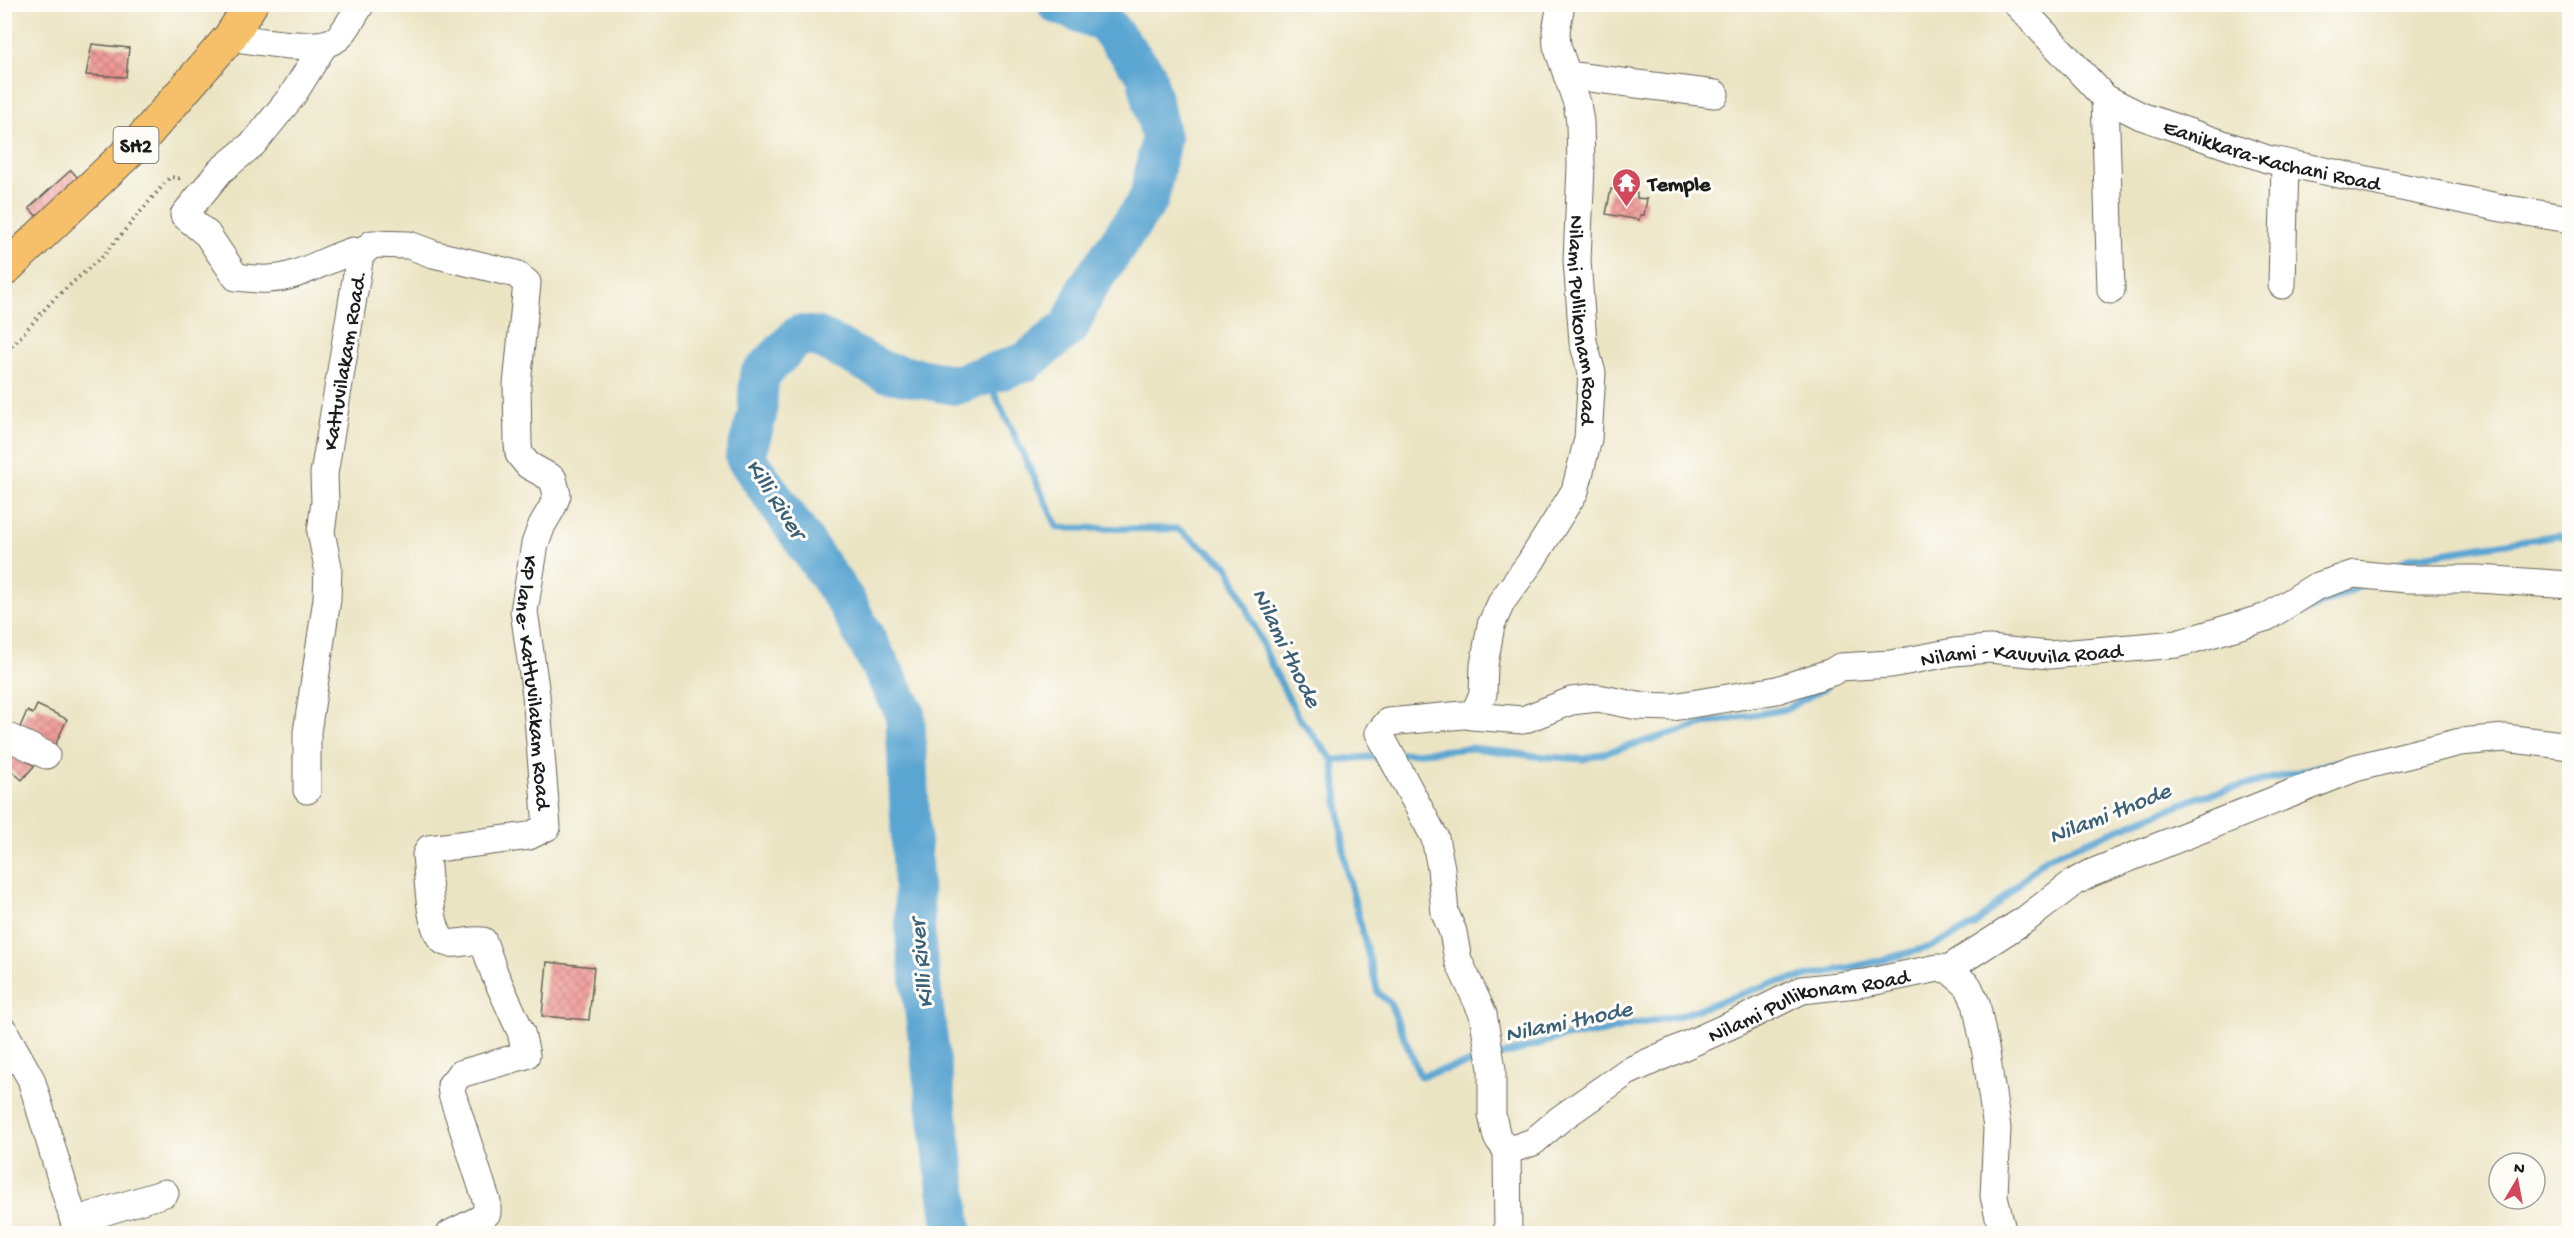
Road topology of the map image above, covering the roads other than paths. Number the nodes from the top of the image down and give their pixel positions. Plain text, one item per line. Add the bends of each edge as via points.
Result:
1 (251, 4) edge
2 (361, 4) edge
3 (1561, 4) edge
4 (2017, 4) edge
5 (230, 37) junction
6 (324, 45) junction
7 (1567, 75) junction
8 (1715, 94) dead end
9 (2105, 98) junction
10 (2284, 163) junction
11 (2570, 219) edge
12 (360, 255) junction
13 (4, 270) edge
14 (2282, 285) dead end
15 (2111, 290) dead end
16 (2570, 585) edge
17 (1471, 716) junction
18 (4, 735) edge
19 (2570, 746) edge
20 (46, 755) dead end
21 (307, 789) dead end
22 (1948, 969) junction
23 (4, 1031) edge
24 (1507, 1151) junction
25 (165, 1193) dead end
26 (490, 1223) edge
27 (76, 1227) edge
28 (450, 1233) edge
29 (1508, 1233) edge
30 (2003, 1233) edge

1 - 5 main road, SH2
2 - 6 street via 340,36
3 - 7 street, Nilami Pullikonam Road via 1557,46
4 - 9 street, Eanikkara-Kachani Road
5 - 6 street
5 - 13 main road, SH2 via 139,142
6 - 12 street, Kattuvilakam Road. via 292,96 254,143 220,171 184,215 207,234 236,277 270,279 352,250
7 - 8 street
7 - 17 street, Nilami Pullikonam Road via 1581,122 1577,260 1583,342 1592,373 1588,439 1575,491 1502,601 1491,625 1483,694
9 - 10 street, Eanikkara-Kachani Road via 2169,127
9 - 15 street
10 - 11 street, Eanikkara-Kachani Road
10 - 14 street
12 - 21 street, Kattuvilakam Road. via 324,474 321,532 328,567 327,599 307,732
12 - 26 street, KP lane- Kattuvilakam Road via 372,244 409,245 516,274 527,283 517,385 519,454 528,465 553,479 557,495 535,544 524,611 536,695 547,827 529,836 429,849 426,855 433,922 441,939 448,943 483,941 521,1032 526,1055 460,1074 451,1085 486,1193
16 - 17 street, Nilami - Kavuvila Road via 2354,574 2315,587 2267,616 2177,644 2049,655 1989,649 1965,651 1891,664 1840,667 1777,690 1673,707 1638,706 1598,698 1571,701 1523,720
17 - 24 street via 1388,722 1379,733 1435,838 1445,913 1458,960 1483,1014 1492,1069 1492,1115 1497,1137
18 - 20 street
19 - 22 street via 2505,738 2460,742 2355,768 2088,874
22 - 24 street, Nilami Pullikonam Road via 1802,990 1627,1072 1533,1143
22 - 30 street via 1973,992 1979,1012 1997,1128 1994,1196
23 - 27 street via 31,1079
24 - 29 street
25 - 27 street
26 - 28 street, KP lane- Kattuvilakam Road via 480,1219

